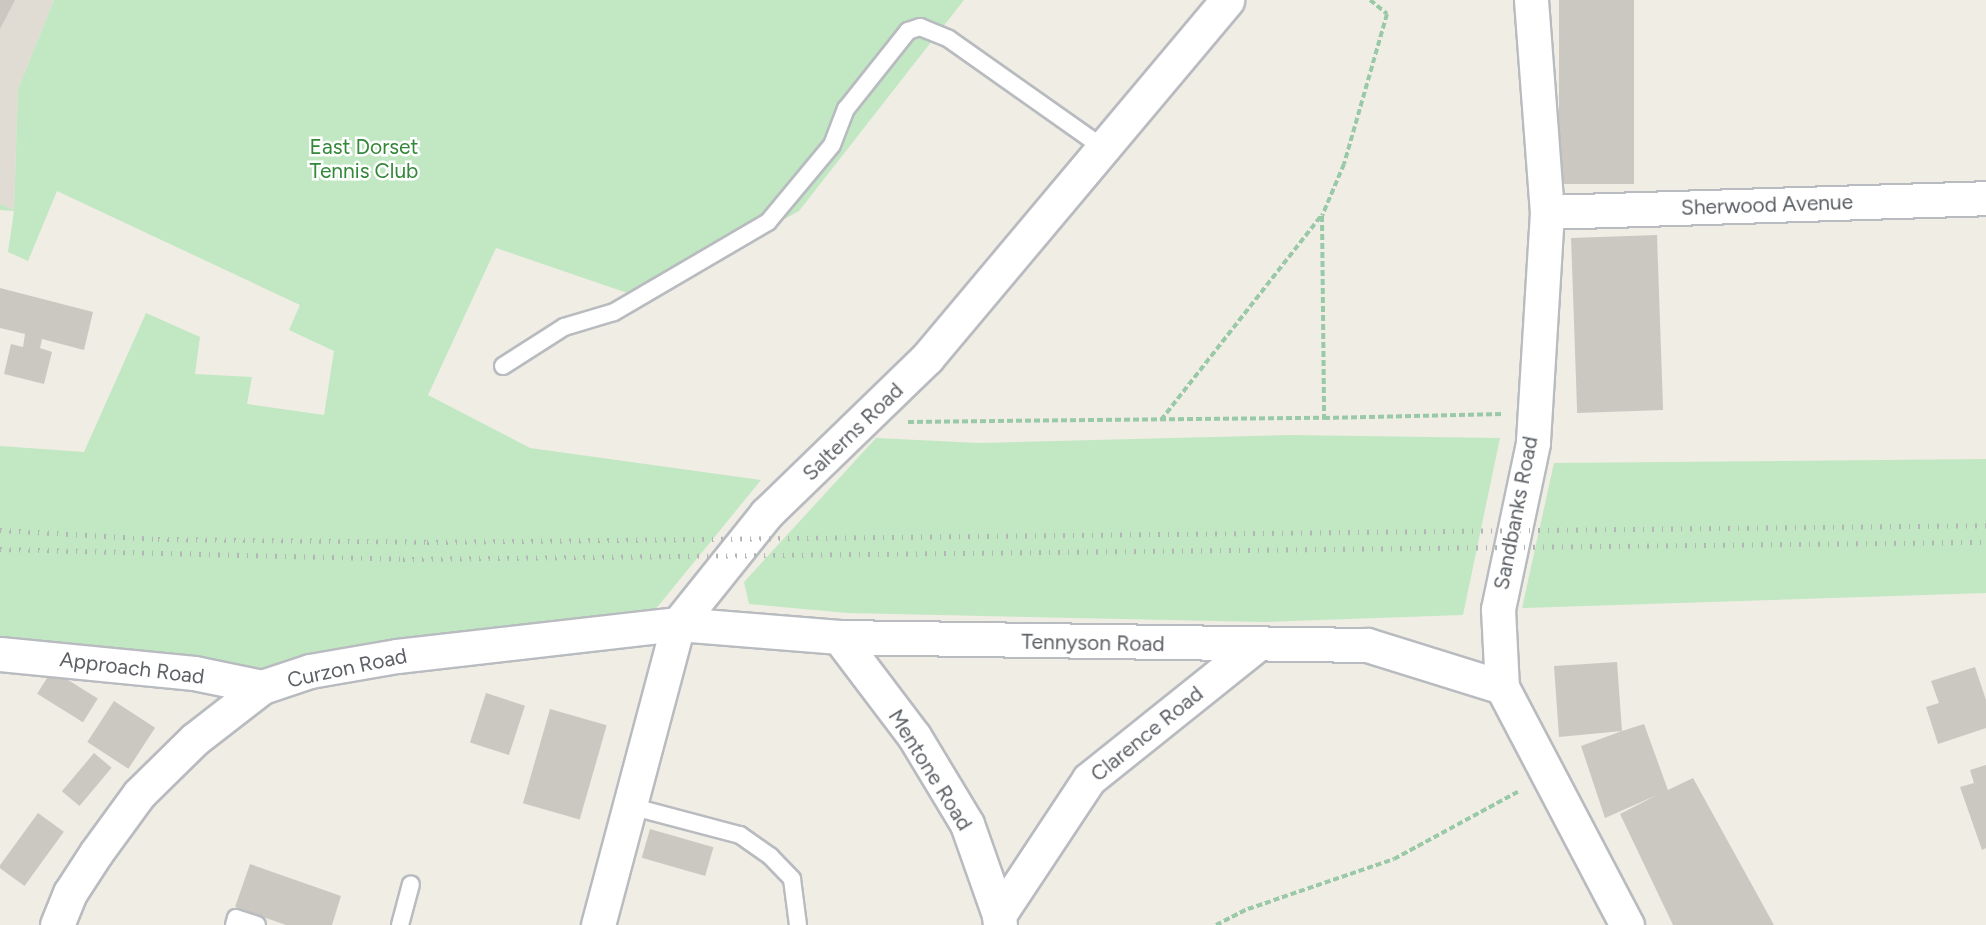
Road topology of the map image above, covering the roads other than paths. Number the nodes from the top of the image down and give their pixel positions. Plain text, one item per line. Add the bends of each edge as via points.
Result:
1 (1227, 0) edge
2 (1531, 0) edge
3 (1105, 149) junction
4 (1986, 198) edge
5 (1547, 212) junction
6 (503, 366) dead end
7 (678, 624) junction
8 (839, 637) junction
9 (1254, 646) junction
10 (0, 654) edge
11 (262, 687) junction
12 (1502, 687) junction
13 (630, 806) junction
14 (411, 885) dead end
15 (999, 920) edge
16 (57, 925) edge
17 (234, 925) edge
18 (257, 925) edge
19 (400, 925) edge
20 (598, 925) edge
21 (798, 925) edge
22 (1627, 925) edge

1 - 3 street, Salterns Road
2 - 5 street, Sandbanks Road
3 - 6 lane via 950,39 920,27 908,31 846,109 832,145 768,222 614,312 564,327
3 - 7 street, Salterns Road via 927,358 865,423 766,514
4 - 5 street, Sherwood Avenue
5 - 12 street, Sandbanks Road via 1530,463 1498,609
7 - 8 street, Tennyson Road
7 - 11 street, Curzon Road via 397,656 309,671
7 - 13 street, Salterns Road
8 - 9 street, Tennyson Road
8 - 15 street, Mentone Road via 914,736 967,824
9 - 12 street, Tennyson Road via 1368,645
9 - 15 street, Clarence Road via 1089,779
10 - 11 street, Approach Road via 194,673
11 - 16 street, Curzon Road via 195,739 139,794 70,893
12 - 22 street, Sandbanks Road
13 - 20 street, Salterns Road
13 - 21 lane via 740,835 770,856 792,879
14 - 19 lane
17 - 18 lane via 237,918

